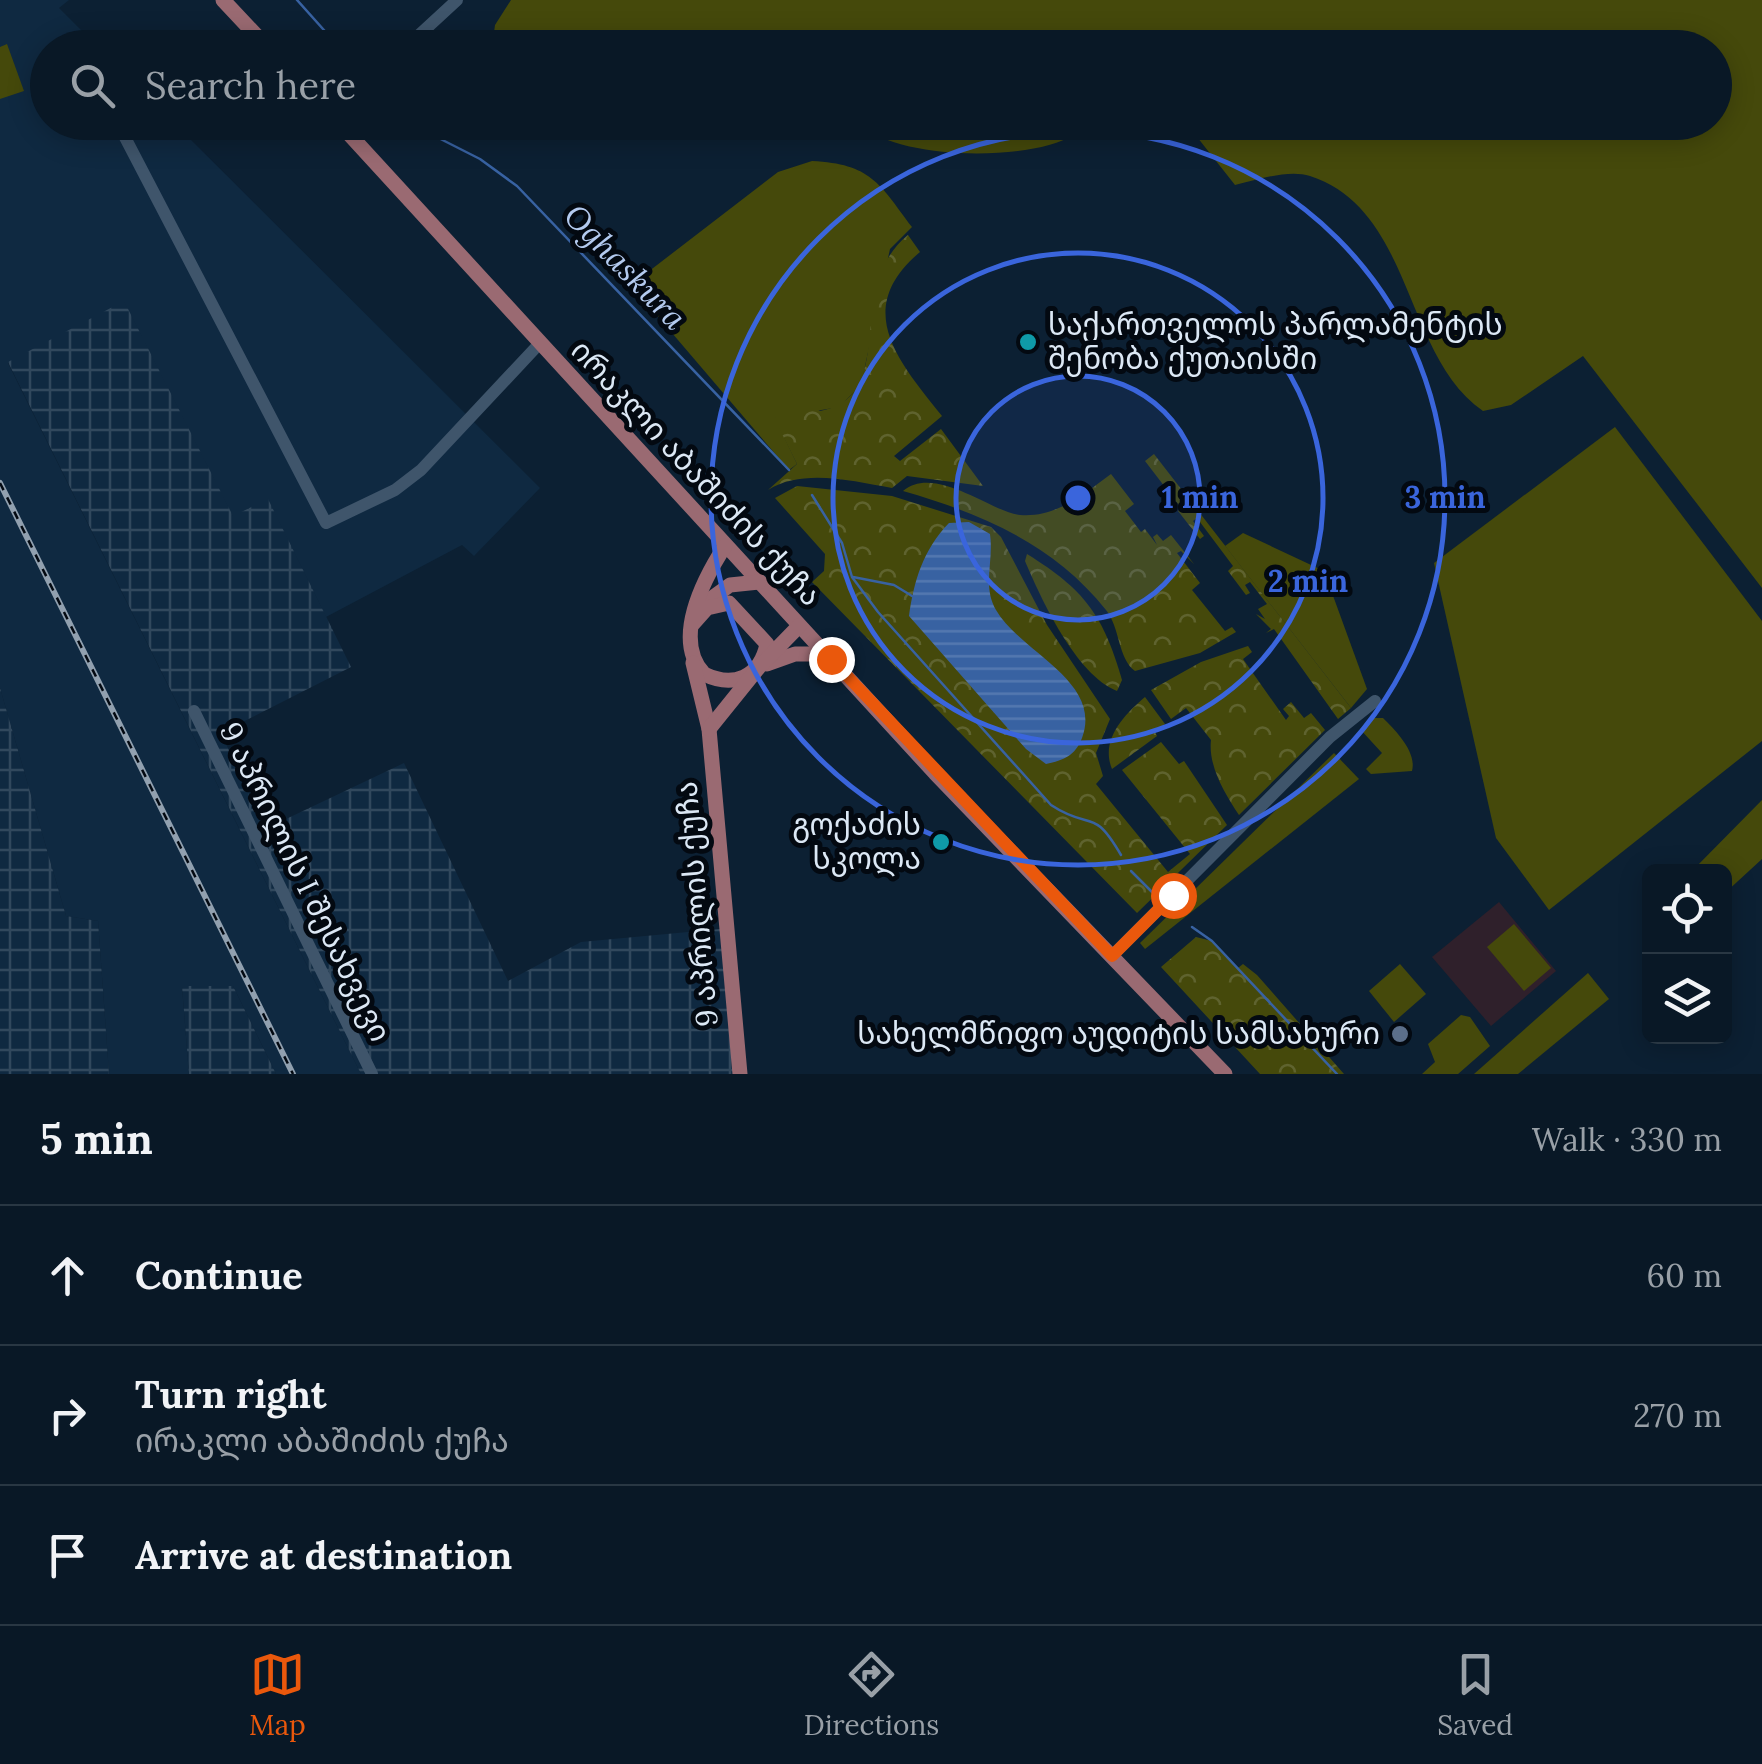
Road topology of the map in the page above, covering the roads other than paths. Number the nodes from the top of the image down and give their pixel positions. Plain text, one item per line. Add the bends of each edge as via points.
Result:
1 (223, 0) edge
2 (457, 0) edge
3 (251, 30) edge
4 (424, 30) edge
5 (126, 140) edge
6 (354, 140) edge
7 (540, 343) junction
8 (725, 546) junction
9 (759, 582) junction
10 (698, 609) junction
11 (691, 626) junction
12 (800, 626) junction
13 (826, 654) junction
14 (693, 663) junction
15 (759, 667) junction
16 (1374, 702) dead end
17 (194, 711) dead end
18 (709, 729) junction
19 (1112, 956) junction
20 (372, 1074) edge
21 (740, 1074) edge
22 (1226, 1074) edge

1 - 3 main road
2 - 4 street
5 - 7 street via 326,523 421,470
6 - 7 main road, ირაკლი აბაშიძის ქუჩა
7 - 8 main road, ირაკლი აბაშიძის ქუჩა
8 - 9 main road, ირაკლი აბაშიძის ქუჩა
8 - 10 main road
9 - 10 main road via 730,584
9 - 12 main road, ირაკლი აბაშიძის ქუჩა
10 - 11 main road
11 - 14 main road
11 - 15 main road via 707,608 729,603 767,644
12 - 13 main road, ირაკლი აბაშიძის ქუჩა
12 - 15 main road
13 - 15 main road via 795,654
13 - 19 main road, ირაკლი აბაშიძის ქუჩა
14 - 15 main road via 717,681 732,682
14 - 18 main road, 9 აპრილის ქუჩა
15 - 18 main road
16 - 19 street via 1330,737
17 - 20 street, 9 აპრილის I შესახვევი
18 - 21 main road, 9 აპრილის ქუჩა
19 - 22 main road, ირაკლი აბაშიძის ქუჩა

